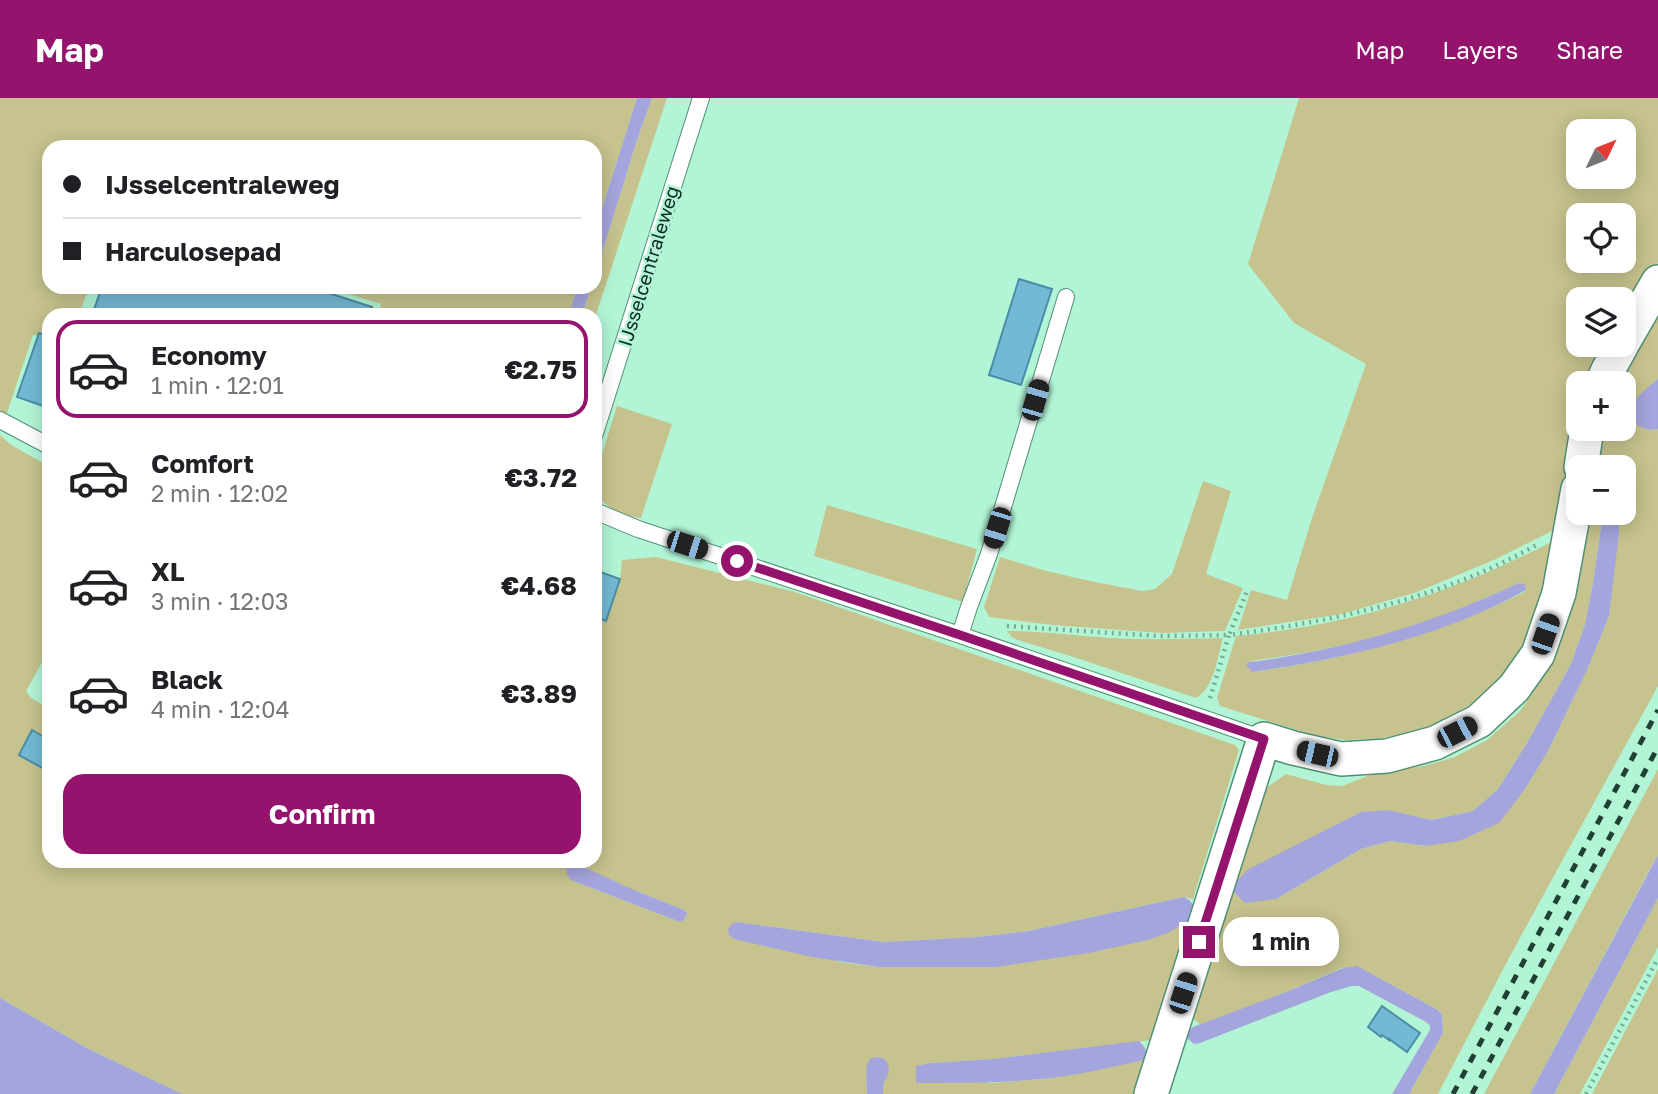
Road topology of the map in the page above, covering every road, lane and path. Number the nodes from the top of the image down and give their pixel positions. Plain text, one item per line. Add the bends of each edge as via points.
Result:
1 (701, 98) edge
2 (1658, 282) edge
3 (1066, 297) dead end
4 (1636, 320) edge
5 (602, 411) edge
6 (0, 420) edge
7 (42, 442) edge
8 (602, 514) edge
9 (1573, 525) joint
10 (1248, 589) dead end
11 (962, 628) junction
12 (1229, 635) junction
13 (1204, 719) junction
14 (1264, 739) junction
15 (1658, 958) edge
16 (1151, 1094) edge
17 (1586, 1094) edge

1 - 5 lane, IJsselcentraleweg
2 - 4 street
3 - 11 lane via 989,554
6 - 7 lane
8 - 11 lane
9 - 12 path via 1518,556 1385,606
9 - 14 street via 1559,593 1538,654 1514,688 1479,721 1435,743 1387,756 1340,759
10 - 12 path
11 - 12 path
11 - 13 lane
12 - 13 path
13 - 14 lane
14 - 16 street
15 - 17 path

